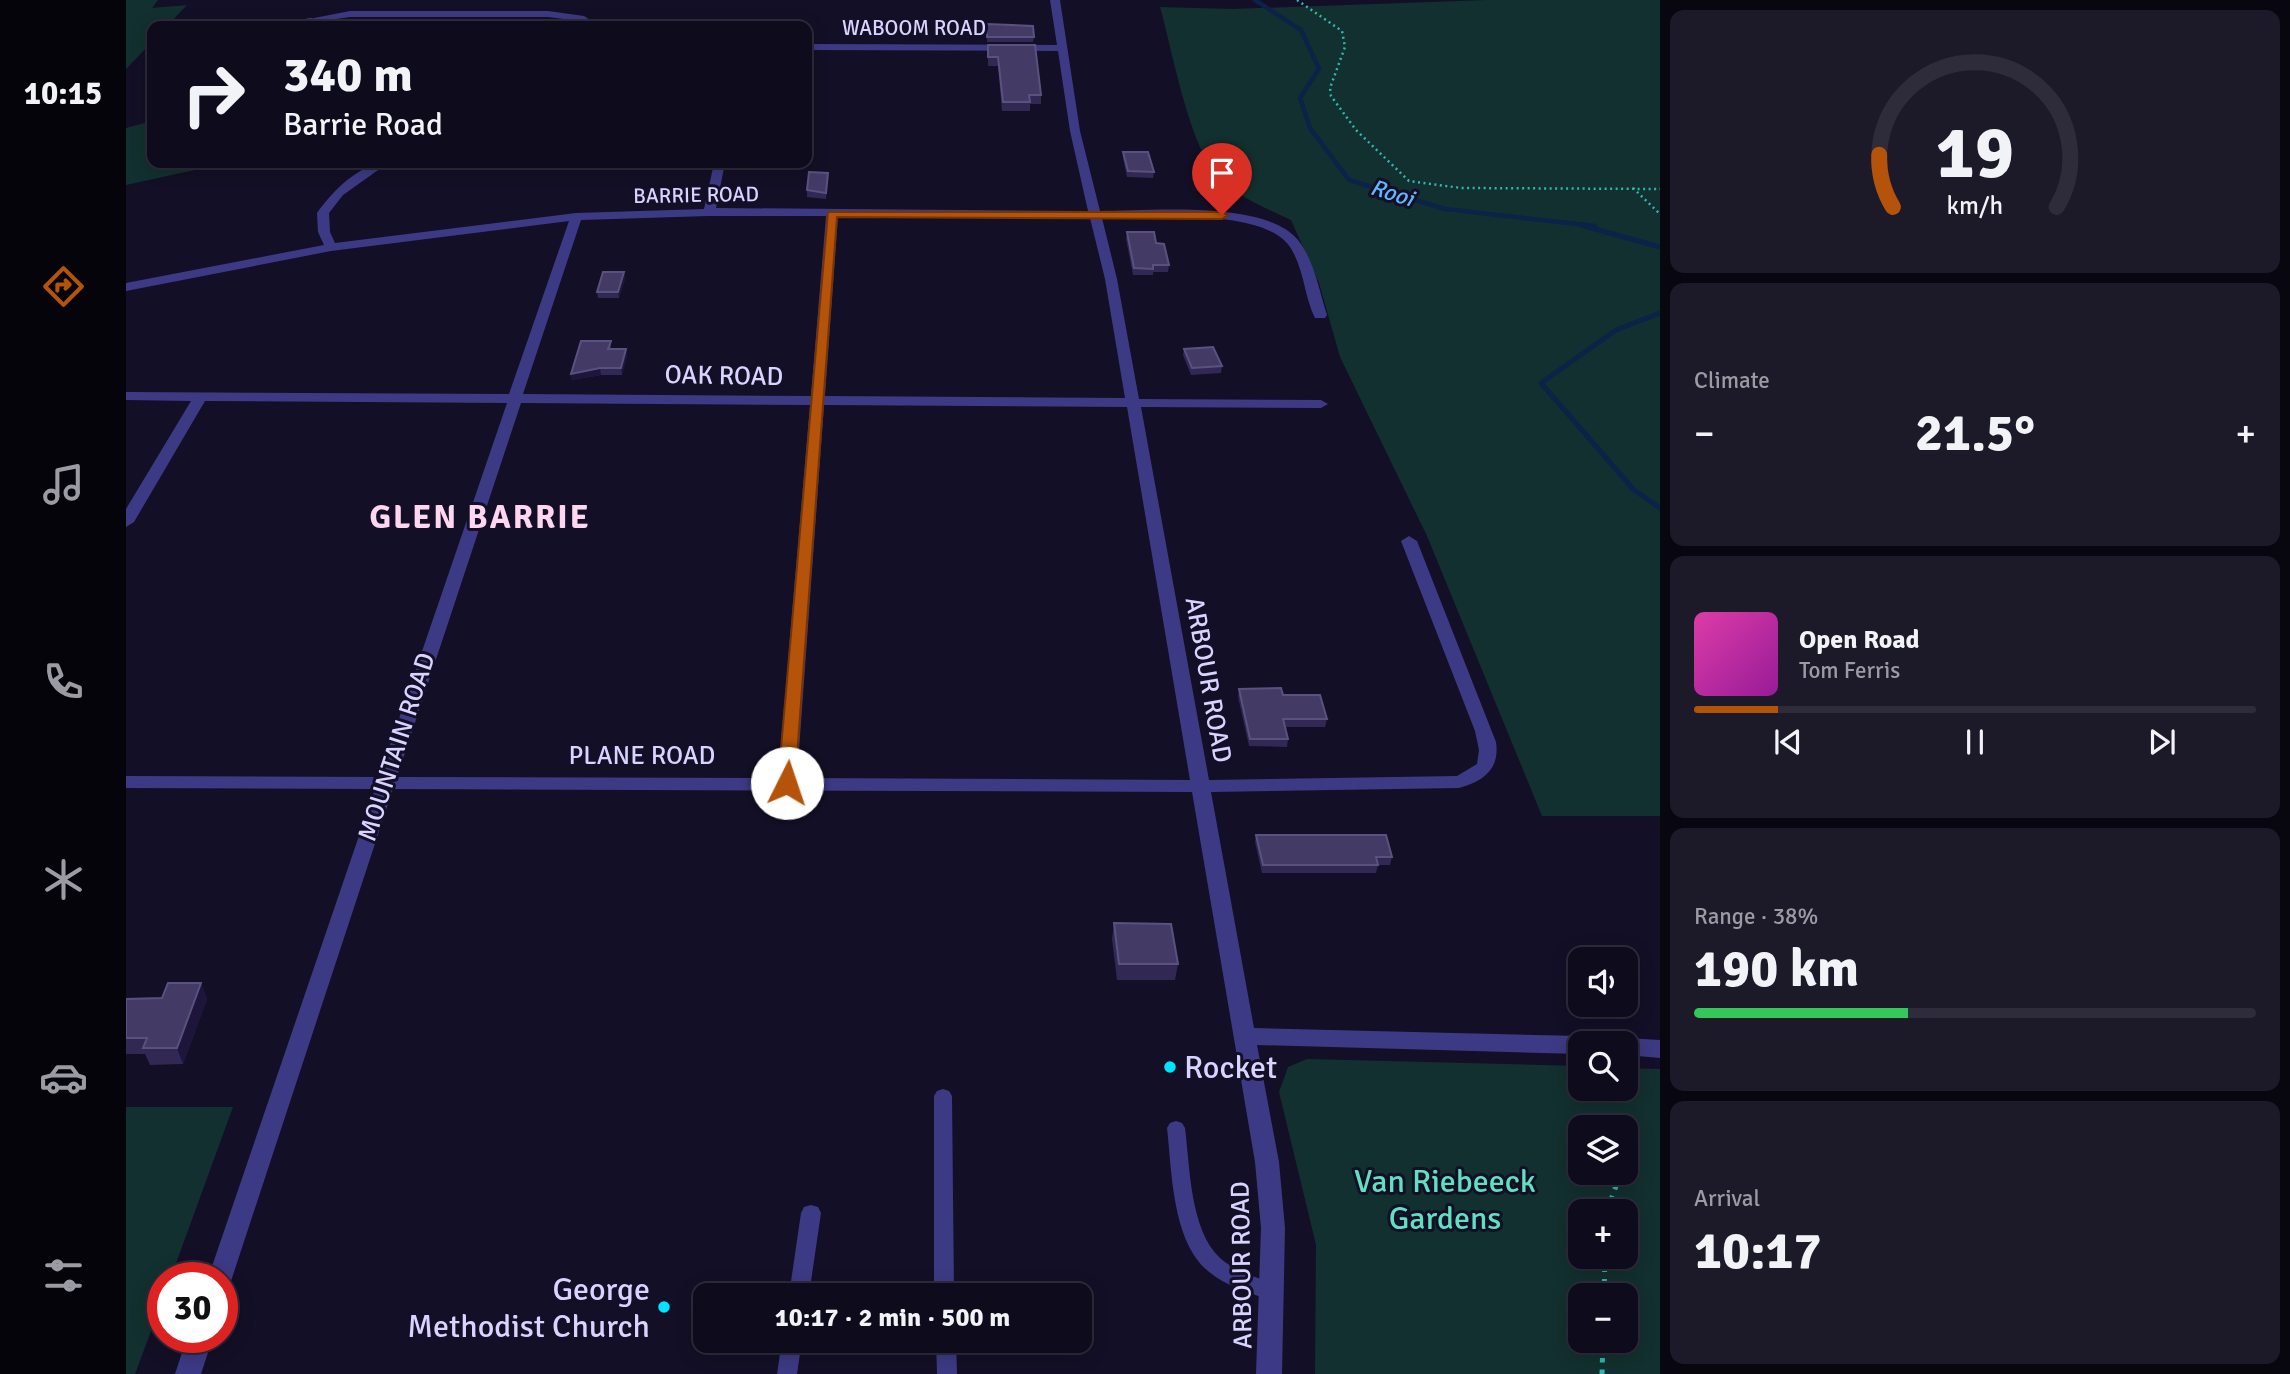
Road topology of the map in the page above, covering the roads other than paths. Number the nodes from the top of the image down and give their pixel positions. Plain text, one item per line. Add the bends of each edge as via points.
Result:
1 (1055, 0) edge
2 (309, 20) joint
3 (305, 21) edge
4 (586, 21) edge
5 (812, 47) edge
6 (1064, 48) junction
7 (376, 168) edge
8 (718, 168) edge
9 (709, 212) junction
10 (832, 214) junction
11 (1096, 215) junction
12 (576, 216) junction
13 (331, 247) junction
14 (126, 286) edge
15 (1320, 315) dead end
16 (126, 396) edge
17 (201, 396) junction
18 (515, 398) junction
19 (817, 401) junction
20 (1132, 401) junction
21 (1321, 404) dead end
22 (126, 522) edge
23 (1409, 541) dead end
24 (126, 782) edge
25 (386, 782) junction
26 (787, 783) junction
27 (1199, 786) junction
28 (1243, 1036) junction
29 (1568, 1045) edge
30 (1638, 1048) edge
31 (1660, 1049) edge
32 (943, 1096) dead end
33 (1177, 1128) dead end
34 (811, 1213) dead end
35 (225, 1262) edge
36 (801, 1283) edge
37 (944, 1283) edge
38 (1272, 1293) junction
39 (195, 1353) edge
40 (790, 1353) edge
41 (946, 1353) edge
42 (188, 1374) edge
43 (787, 1374) edge
44 (947, 1374) edge
45 (1269, 1374) edge

1 - 6 street, ARBOUR ROAD
2 - 3 lane
2 - 4 street via 350,14 548,14
5 - 6 street, WABOOM ROAD
6 - 11 street, ARBOUR ROAD via 1075,131
7 - 13 street via 339,193 323,213
8 - 9 street
9 - 10 street, BARRIE ROAD
9 - 12 street, BARRIE ROAD
10 - 11 street, BARRIE ROAD
10 - 19 street
11 - 15 street, BARRIE ROAD via 1222,215 1270,224 1297,245
11 - 20 street, ARBOUR ROAD
12 - 13 street, BARRIE ROAD
12 - 18 street, MOUNTAIN ROAD
13 - 14 street, BARRIE ROAD
16 - 17 street, OAK ROAD
17 - 18 street, OAK ROAD
17 - 22 street
18 - 19 street, OAK ROAD
18 - 25 street, MOUNTAIN ROAD
19 - 20 street, OAK ROAD
19 - 26 street
20 - 21 street, OAK ROAD
20 - 27 street, ARBOUR ROAD
23 - 27 street, PLANE ROAD via 1485,731 1490,754 1486,768 1443,784
24 - 25 street, PLANE ROAD
25 - 26 street, PLANE ROAD
25 - 35 street, MOUNTAIN ROAD
26 - 27 street, PLANE ROAD
27 - 28 street, ARBOUR ROAD
28 - 29 street
28 - 38 street, ARBOUR ROAD via 1267,1162
30 - 31 street
32 - 37 lane
33 - 38 lane via 1189,1217 1202,1253 1232,1276
34 - 36 lane
38 - 45 street, ARBOUR ROAD
39 - 42 street
40 - 43 lane
41 - 44 lane

